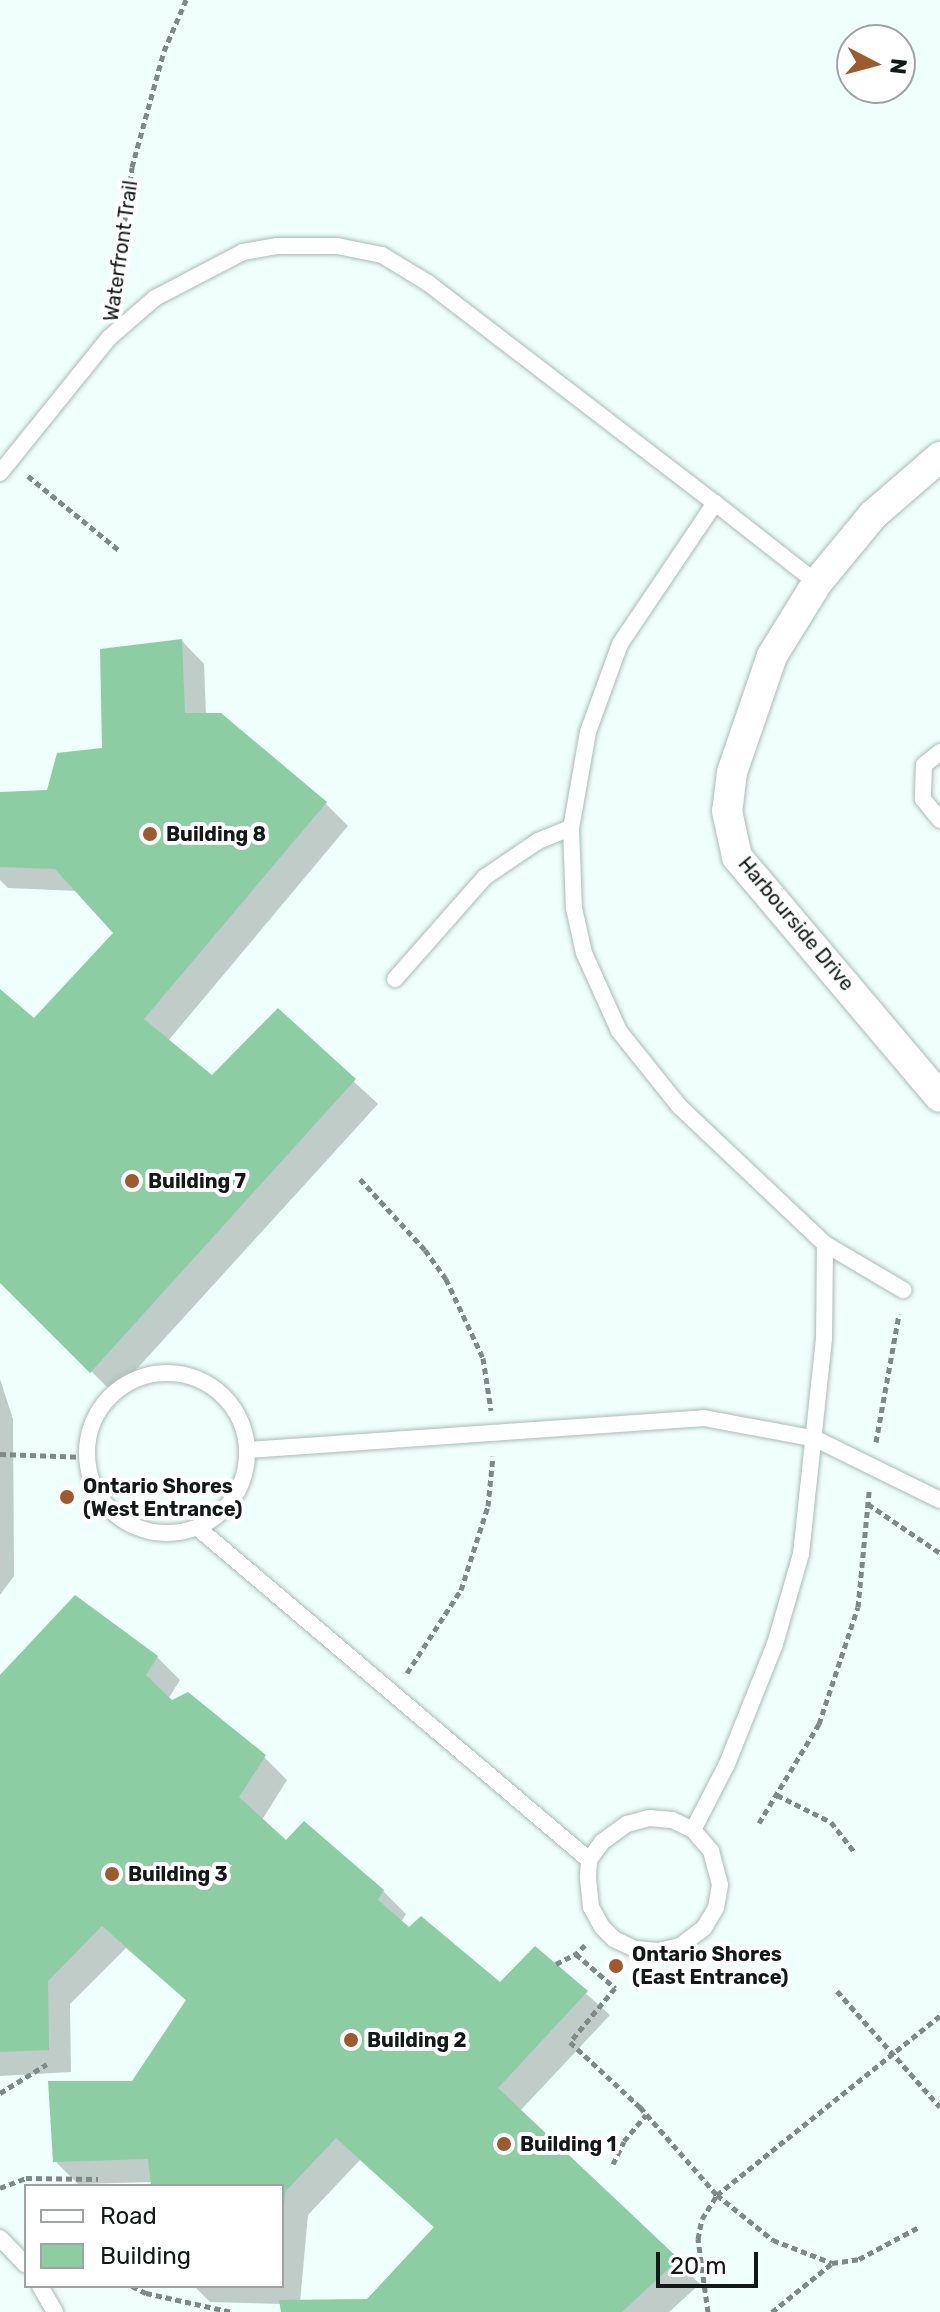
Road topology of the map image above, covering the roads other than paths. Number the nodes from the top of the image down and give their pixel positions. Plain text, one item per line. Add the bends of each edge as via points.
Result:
1 (938, 462) edge
2 (5, 467) edge
3 (715, 503) junction
4 (817, 583) junction
5 (940, 752) edge
6 (940, 820) edge
7 (571, 828) junction
8 (395, 979) dead end
9 (940, 1097) edge
10 (825, 1244) junction
11 (903, 1290) road end
12 (816, 1439) junction
13 (248, 1450) junction
14 (940, 1500) edge
15 (198, 1528) junction
16 (693, 1830) junction
17 (589, 1860) junction
18 (0, 2238) edge
19 (24, 2263) edge
20 (41, 2288) edge
21 (55, 2312) edge

1 - 4 street, Harbourside Drive via 873,515
2 - 3 lane, Waterfront Trail via 109,338 155,298 243,252 337,246 382,255 428,283
3 - 4 lane
3 - 7 lane via 620,644 588,732
4 - 9 street, Harbourside Drive via 772,656 732,772 727,811 737,857
5 - 6 lane via 924,765 923,799
7 - 8 lane via 538,841 485,877
7 - 10 lane via 574,908 584,953 619,1031 679,1106
10 - 11 lane
10 - 12 lane
12 - 13 lane via 704,1418
12 - 14 lane
12 - 16 lane via 801,1554 775,1644 727,1764
13 - 15 lane via 234,1495
13 - 15 lane via 234,1409 215,1388 196,1378 168,1372 143,1376 103,1404 87,1457 106,1504 141,1529 170,1533
15 - 17 lane
16 - 17 lane via 672,1820 649,1818 627,1824 602,1842
16 - 17 lane via 711,1851 719,1873 716,1908 704,1928 680,1946 635,1949 614,1939 591,1907
18 - 19 lane
20 - 21 lane

